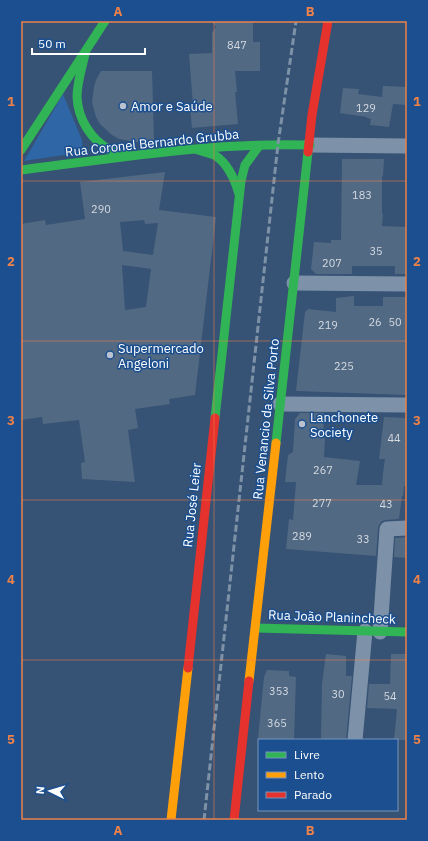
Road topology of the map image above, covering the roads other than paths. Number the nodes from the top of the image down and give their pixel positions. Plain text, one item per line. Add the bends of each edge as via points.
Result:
1 (105, 21) edge
2 (328, 21) edge
3 (86, 50) junction
4 (312, 115) junction
5 (300, 130) dead end
6 (89, 133) junction
7 (291, 138) dead end
8 (281, 144) junction
9 (310, 145) junction
10 (259, 146) junction
11 (407, 146) edge
12 (195, 149) junction
13 (21, 150) edge
14 (133, 156) junction
15 (77, 164) junction
16 (21, 170) edge
17 (307, 170) junction
18 (239, 194) junction
19 (294, 284) junction
20 (407, 284) edge
21 (280, 404) junction
22 (407, 405) edge
23 (407, 528) edge
24 (256, 628) junction
25 (365, 631) junction
26 (380, 632) junction
27 (407, 632) edge
28 (355, 739) edge
29 (171, 820) edge
30 (234, 820) edge

1 - 3 main road
2 - 4 main road, Rua Venancio da Silva Porto
3 - 6 main road via 77,98 78,109
3 - 13 main road
4 - 5 main road
4 - 9 main road, Rua Venancio da Silva Porto
6 - 14 main road via 110,150
6 - 15 main road via 90,150
7 - 8 main road
8 - 9 main road, Rua Coronel Bernardo Grubba
8 - 10 main road, Rua Coronel Bernardo Grubba
8 - 17 main road via 301,158
9 - 11 street
9 - 17 main road, Rua Venancio da Silva Porto
10 - 12 main road, Rua Coronel Bernardo Grubba
10 - 18 main road, Rua José Leier via 245,165
12 - 14 main road, Rua Coronel Bernardo Grubba
12 - 18 main road, Rua José Leier via 215,156 226,165
14 - 15 main road, Rua Coronel Bernardo Grubba
15 - 16 main road, Rua Coronel Bernardo Grubba
17 - 19 main road, Rua Venancio da Silva Porto
18 - 29 main road, Rua José Leier
19 - 20 street
19 - 21 main road, Rua Venancio da Silva Porto
21 - 22 street
21 - 24 main road, Rua Venancio da Silva Porto
23 - 26 street via 387,529
24 - 25 main road, Rua João Planincheck
24 - 30 main road, Rua Venancio da Silva Porto
25 - 26 main road, Rua João Planincheck
25 - 28 street
26 - 27 main road, Rua João Planincheck

